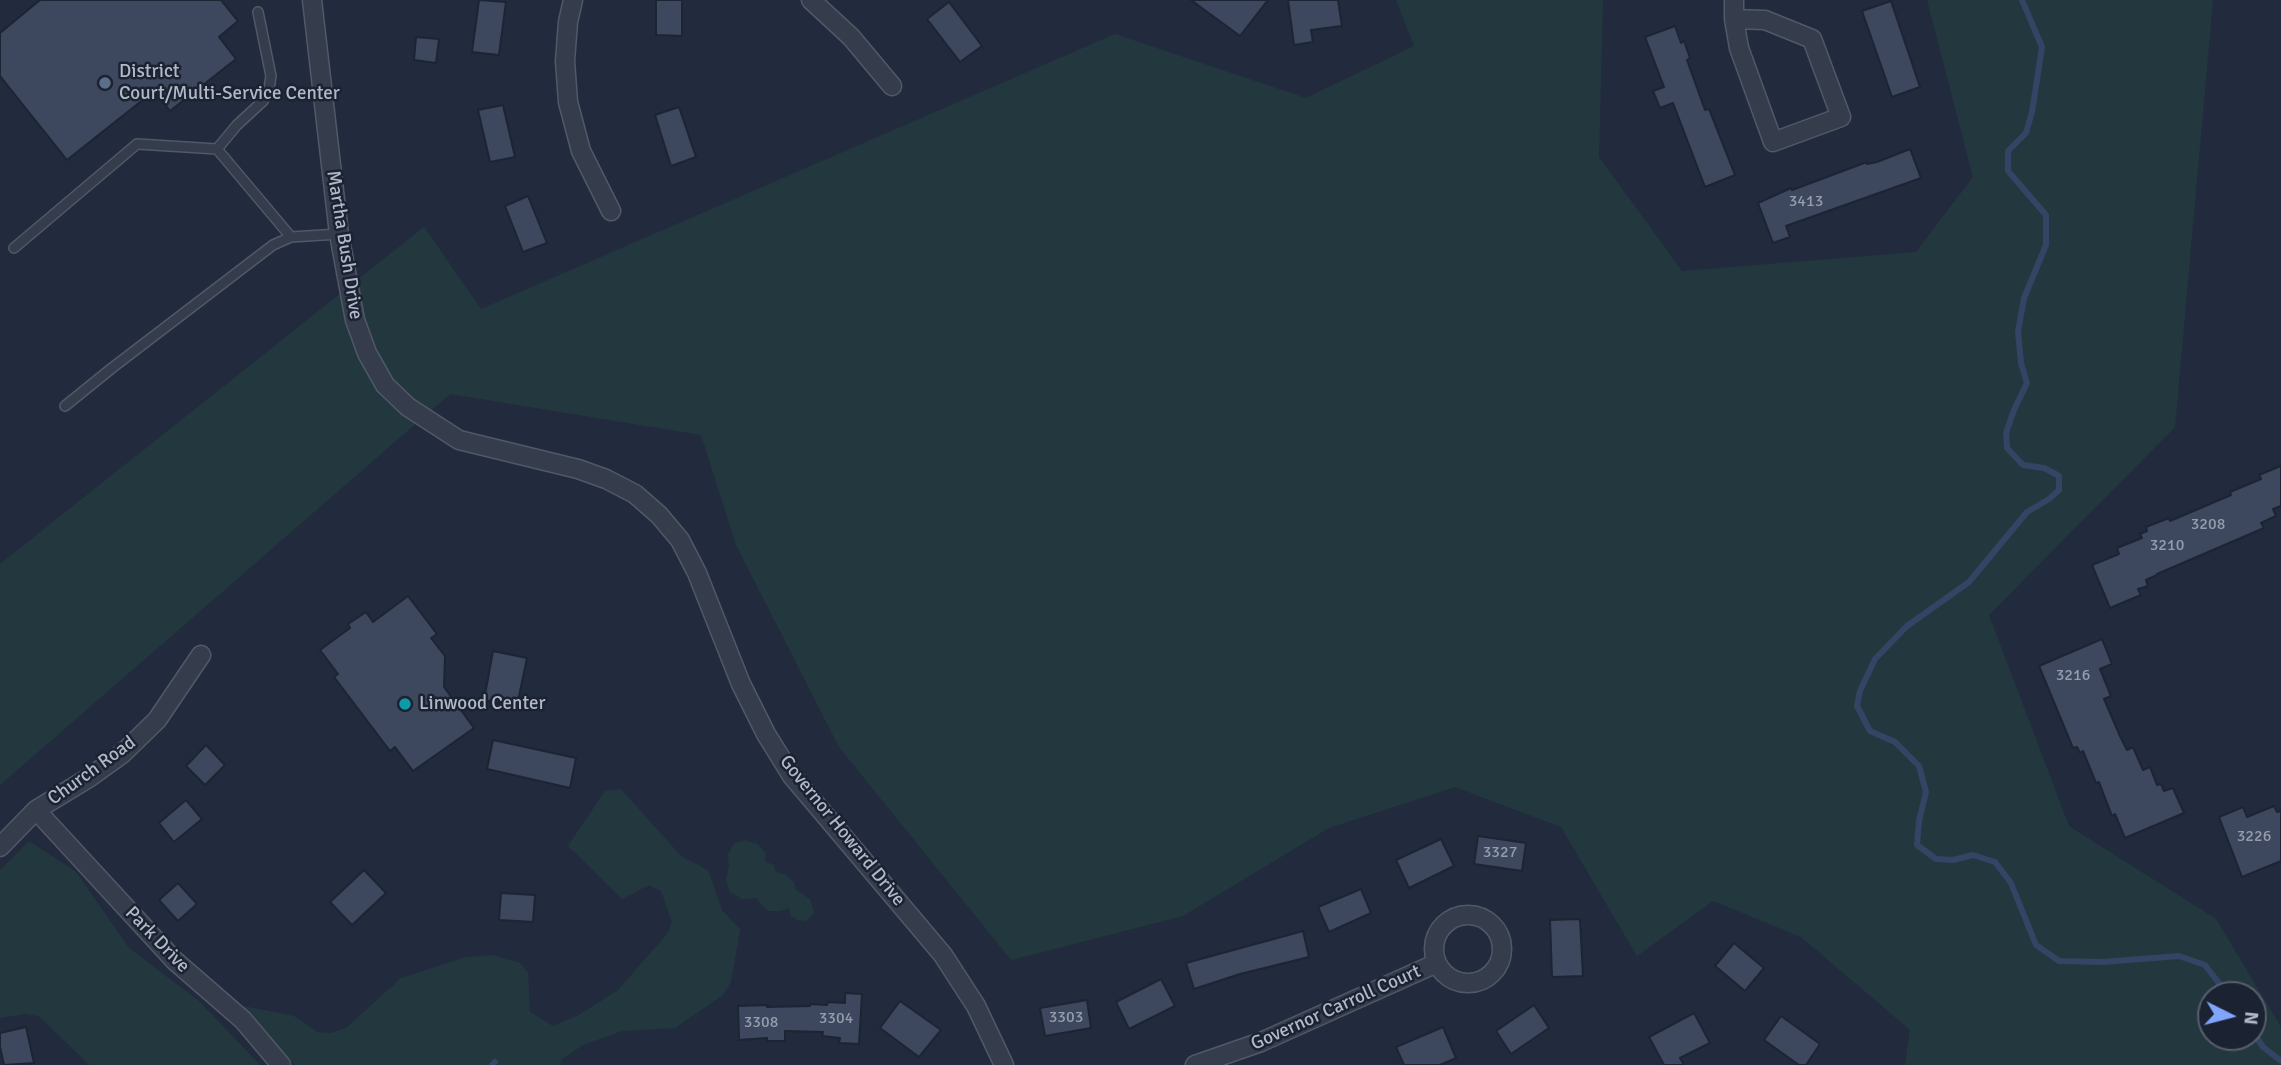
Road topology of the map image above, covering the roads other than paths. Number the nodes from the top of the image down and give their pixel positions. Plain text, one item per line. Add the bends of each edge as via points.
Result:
1 (312, 0) edge
2 (573, 0) edge
3 (811, 0) edge
4 (1734, 0) edge
5 (258, 12) dead end
6 (1734, 19) junction
7 (892, 86) dead end
8 (217, 149) junction
9 (611, 211) dead end
10 (339, 233) junction
11 (291, 237) junction
12 (14, 248) dead end
13 (65, 406) dead end
14 (659, 514) joint
15 (201, 655) dead end
16 (36, 810) junction
17 (0, 847) edge
18 (1437, 963) dead end
19 (281, 1065) edge
20 (1004, 1065) edge
21 (1195, 1065) edge

1 - 10 street, Martha Bush Drive
2 - 9 street via 565,61 568,103 581,151
3 - 7 street via 851,37
4 - 6 street
5 - 8 lane via 271,76 269,89
6 - 6 street via 1765,20 1812,39 1841,117 1773,142 1739,48
8 - 11 lane
8 - 12 lane via 137,144
10 - 11 lane
10 - 14 street, Martha Bush Drive via 366,353 385,385 408,407 459,440 606,479
11 - 13 lane via 242,268
14 - 20 street, Governor Howard Drive via 680,540 697,573 741,684 792,776 943,955 976,1006
15 - 16 street, Church Road via 157,720 122,754
16 - 17 street, Church Road
16 - 19 street, Park Drive via 174,961 243,1020
18 - 21 street, Governor Carroll Court via 1261,1042

